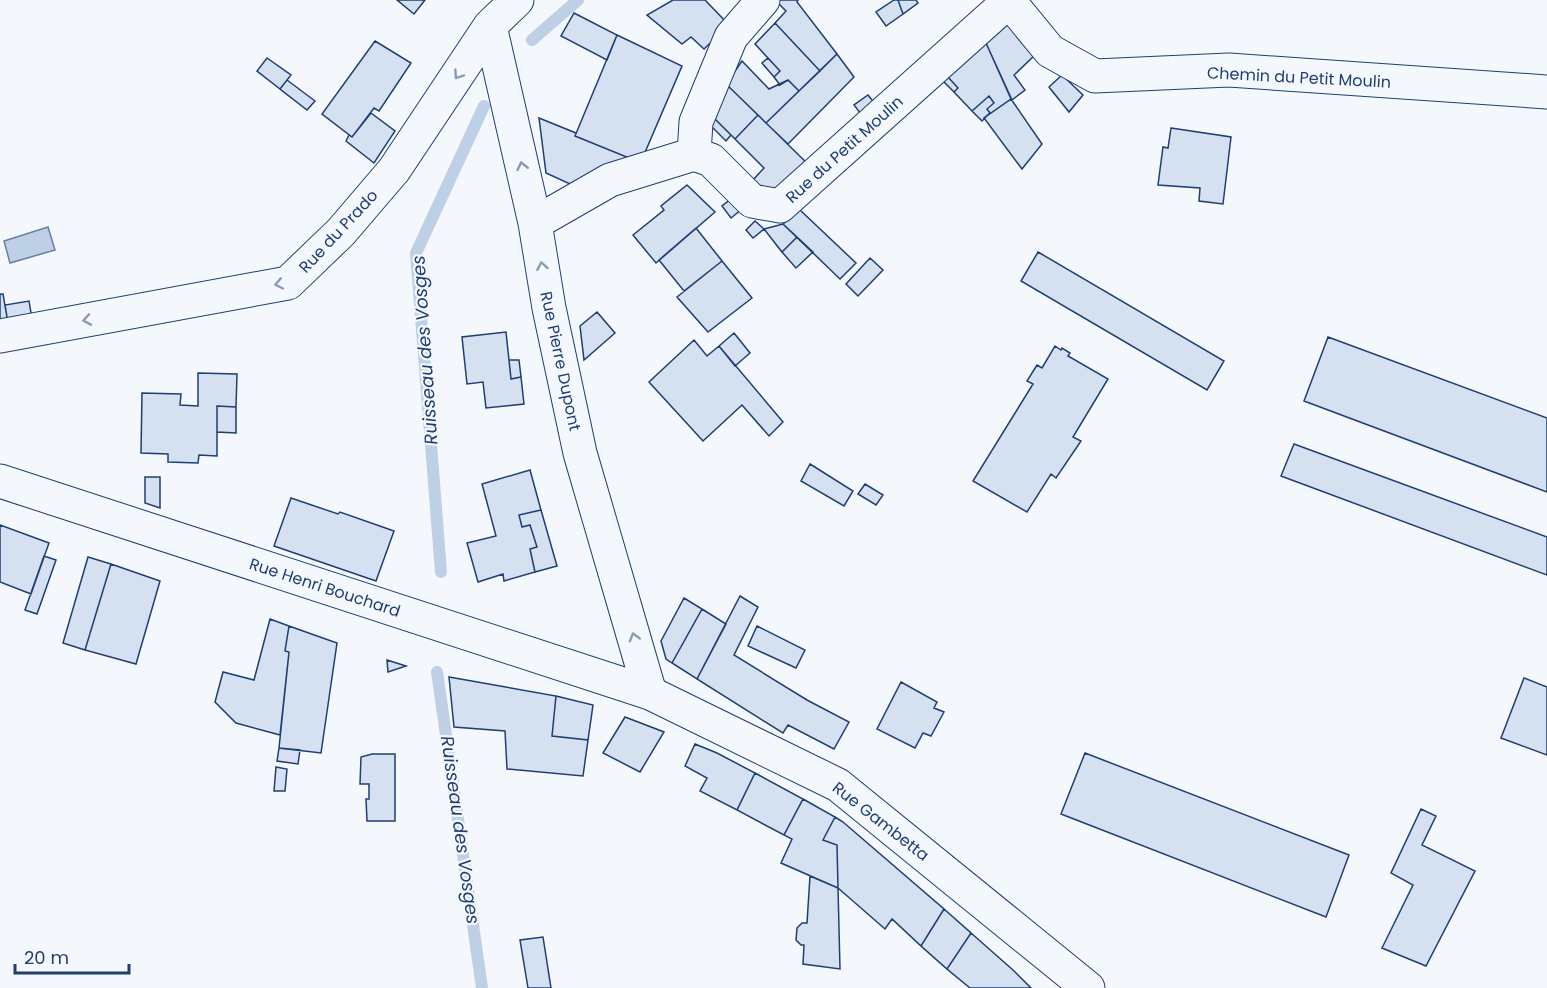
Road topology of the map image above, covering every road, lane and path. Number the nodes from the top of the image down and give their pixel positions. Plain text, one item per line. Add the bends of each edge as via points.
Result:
1 (518, 0) edge
2 (763, 0) edge
3 (1009, 1) edge
4 (490, 26) junction
5 (1547, 92) edge
6 (694, 154) junction
7 (535, 224) junction
8 (0, 336) edge
9 (0, 481) edge
10 (650, 693) junction
11 (1088, 988) edge

1 - 4 street, Rue du Prado
2 - 6 street via 731,37 696,122
3 - 5 street, Chemin du Petit Moulin via 1050,51 1095,76 1229,70
3 - 6 street, Rue du Petit Moulin via 780,206 752,201 711,160
7 -> 4 street, Rue Pierre Dupont
4 -> 8 street, Rue du Prado via 394,170 341,232 288,283
6 - 7 street via 610,180
10 -> 7 street, Rue Pierre Dupont via 580,453
9 - 10 street, Rue Henri Bouchard
10 - 11 street, Rue Gambetta via 838,785

